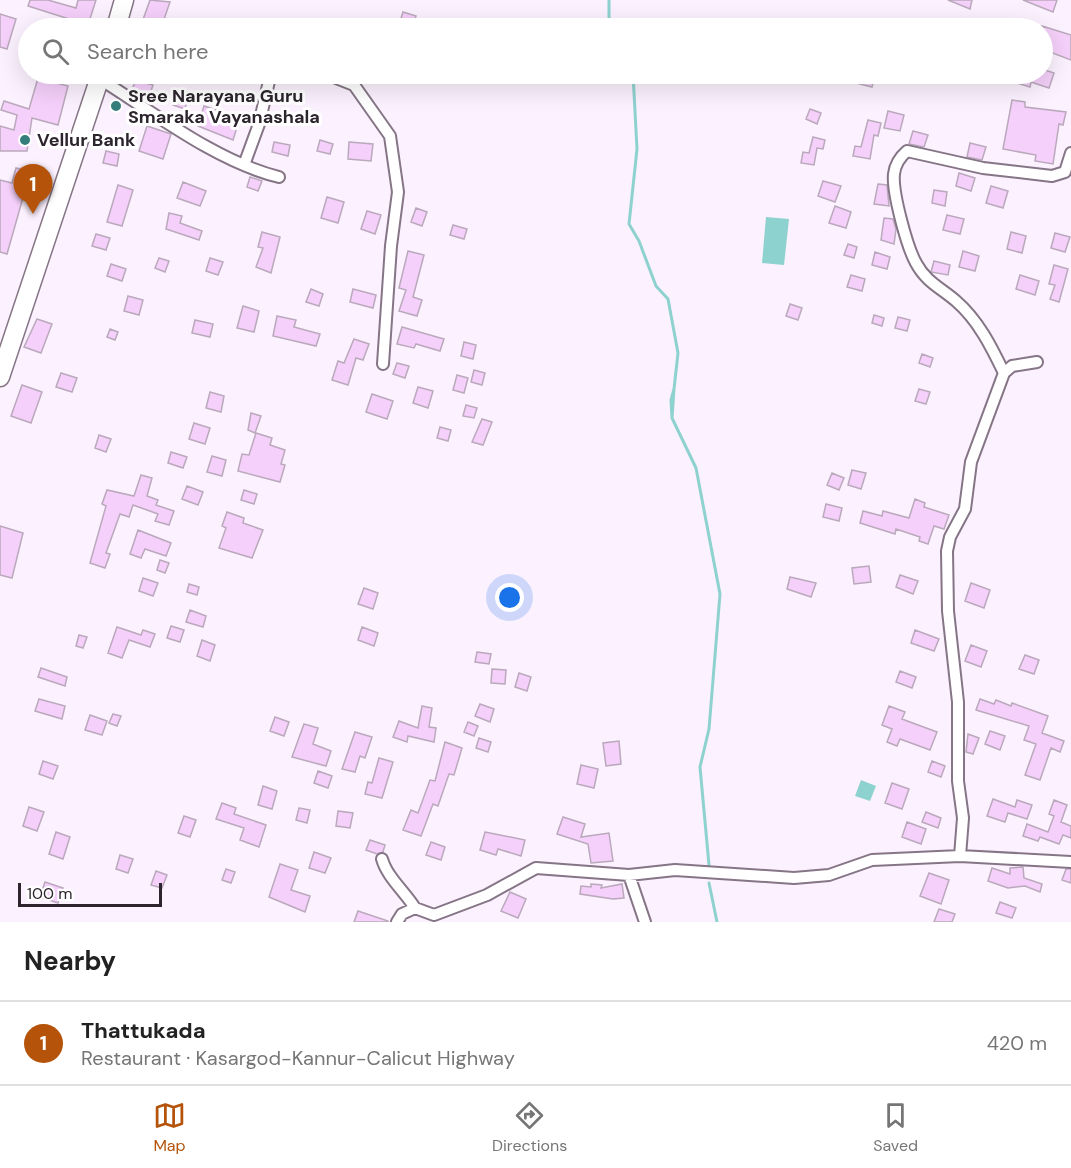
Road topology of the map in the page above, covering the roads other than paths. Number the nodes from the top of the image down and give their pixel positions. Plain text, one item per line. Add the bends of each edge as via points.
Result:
1 (124, 0) edge
2 (119, 18) edge
3 (97, 84) edge
4 (113, 84) edge
5 (268, 84) edge
6 (351, 84) edge
7 (1071, 153) edge
8 (244, 165) junction
9 (279, 177) dead end
10 (6, 339) edge
11 (1037, 362) dead end
12 (383, 364) dead end
13 (1004, 373) junction
14 (0, 377) edge
15 (960, 856) junction
16 (382, 860) dead end
17 (1071, 862) edge
18 (629, 875) junction
19 (415, 908) junction
20 (397, 922) edge
21 (645, 922) edge

1 - 2 highway
3 - 10 highway
4 - 8 street
5 - 8 street
6 - 12 street via 390,136 398,192
7 - 13 street via 1065,172 1052,176 983,168 907,151 900,157 894,175 904,232 916,264 933,285 973,318
8 - 9 street
10 - 14 highway
11 - 13 street via 1012,366
13 - 15 street via 971,462 965,509 947,551 963,818
15 - 17 street
15 - 18 street via 872,860 829,874 794,878 675,870
16 - 19 street
18 - 19 street via 536,868 487,895 434,915
18 - 21 street
19 - 20 street via 402,914

